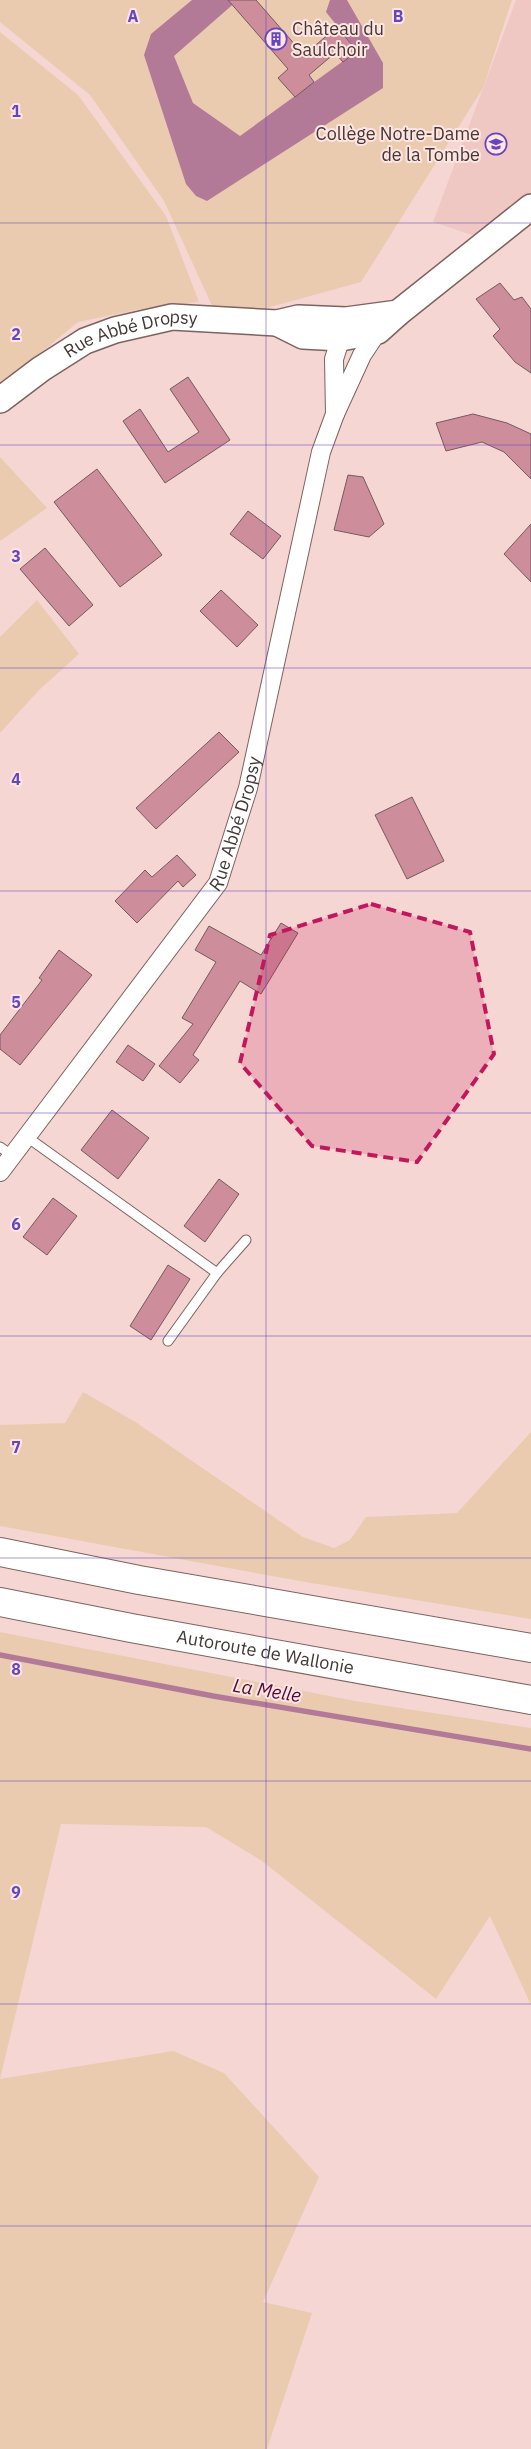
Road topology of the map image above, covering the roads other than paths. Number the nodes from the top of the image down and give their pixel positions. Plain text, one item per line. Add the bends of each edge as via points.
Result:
1 (531, 207) edge
2 (398, 313) junction
3 (343, 329) junction
4 (378, 331) junction
5 (0, 400) edge
6 (335, 414) junction
7 (26, 1137) junction
8 (7, 1152) edge
9 (0, 1172) edge
10 (246, 1240) dead end
11 (217, 1273) junction
12 (168, 1341) dead end
13 (0, 1552) edge
14 (0, 1602) edge
15 (531, 1648) edge
16 (531, 1700) edge

1 - 2 street, Rue Abbé Dropsy
2 - 3 street, Rue Abbé Dropsy
2 - 4 street, Rue Abbé Dropsy
3 - 4 street, Rue Abbé Dropsy
3 - 5 street, Rue Abbé Dropsy via 298,318 277,322 172,317 115,330 85,341
3 - 6 street, Rue Abbé Dropsy via 334,360
4 - 6 street, Rue Abbé Dropsy via 362,356
6 - 7 street, Rue Abbé Dropsy via 321,452 248,788 218,883
7 - 8 street, Rue Abbé Dropsy
7 - 11 lane
8 - 9 street, Rue Abbé Dropsy
10 - 11 lane
11 - 12 lane
13 - 15 highway via 149,1582
14 - 16 highway, Autoroute de Wallonie

